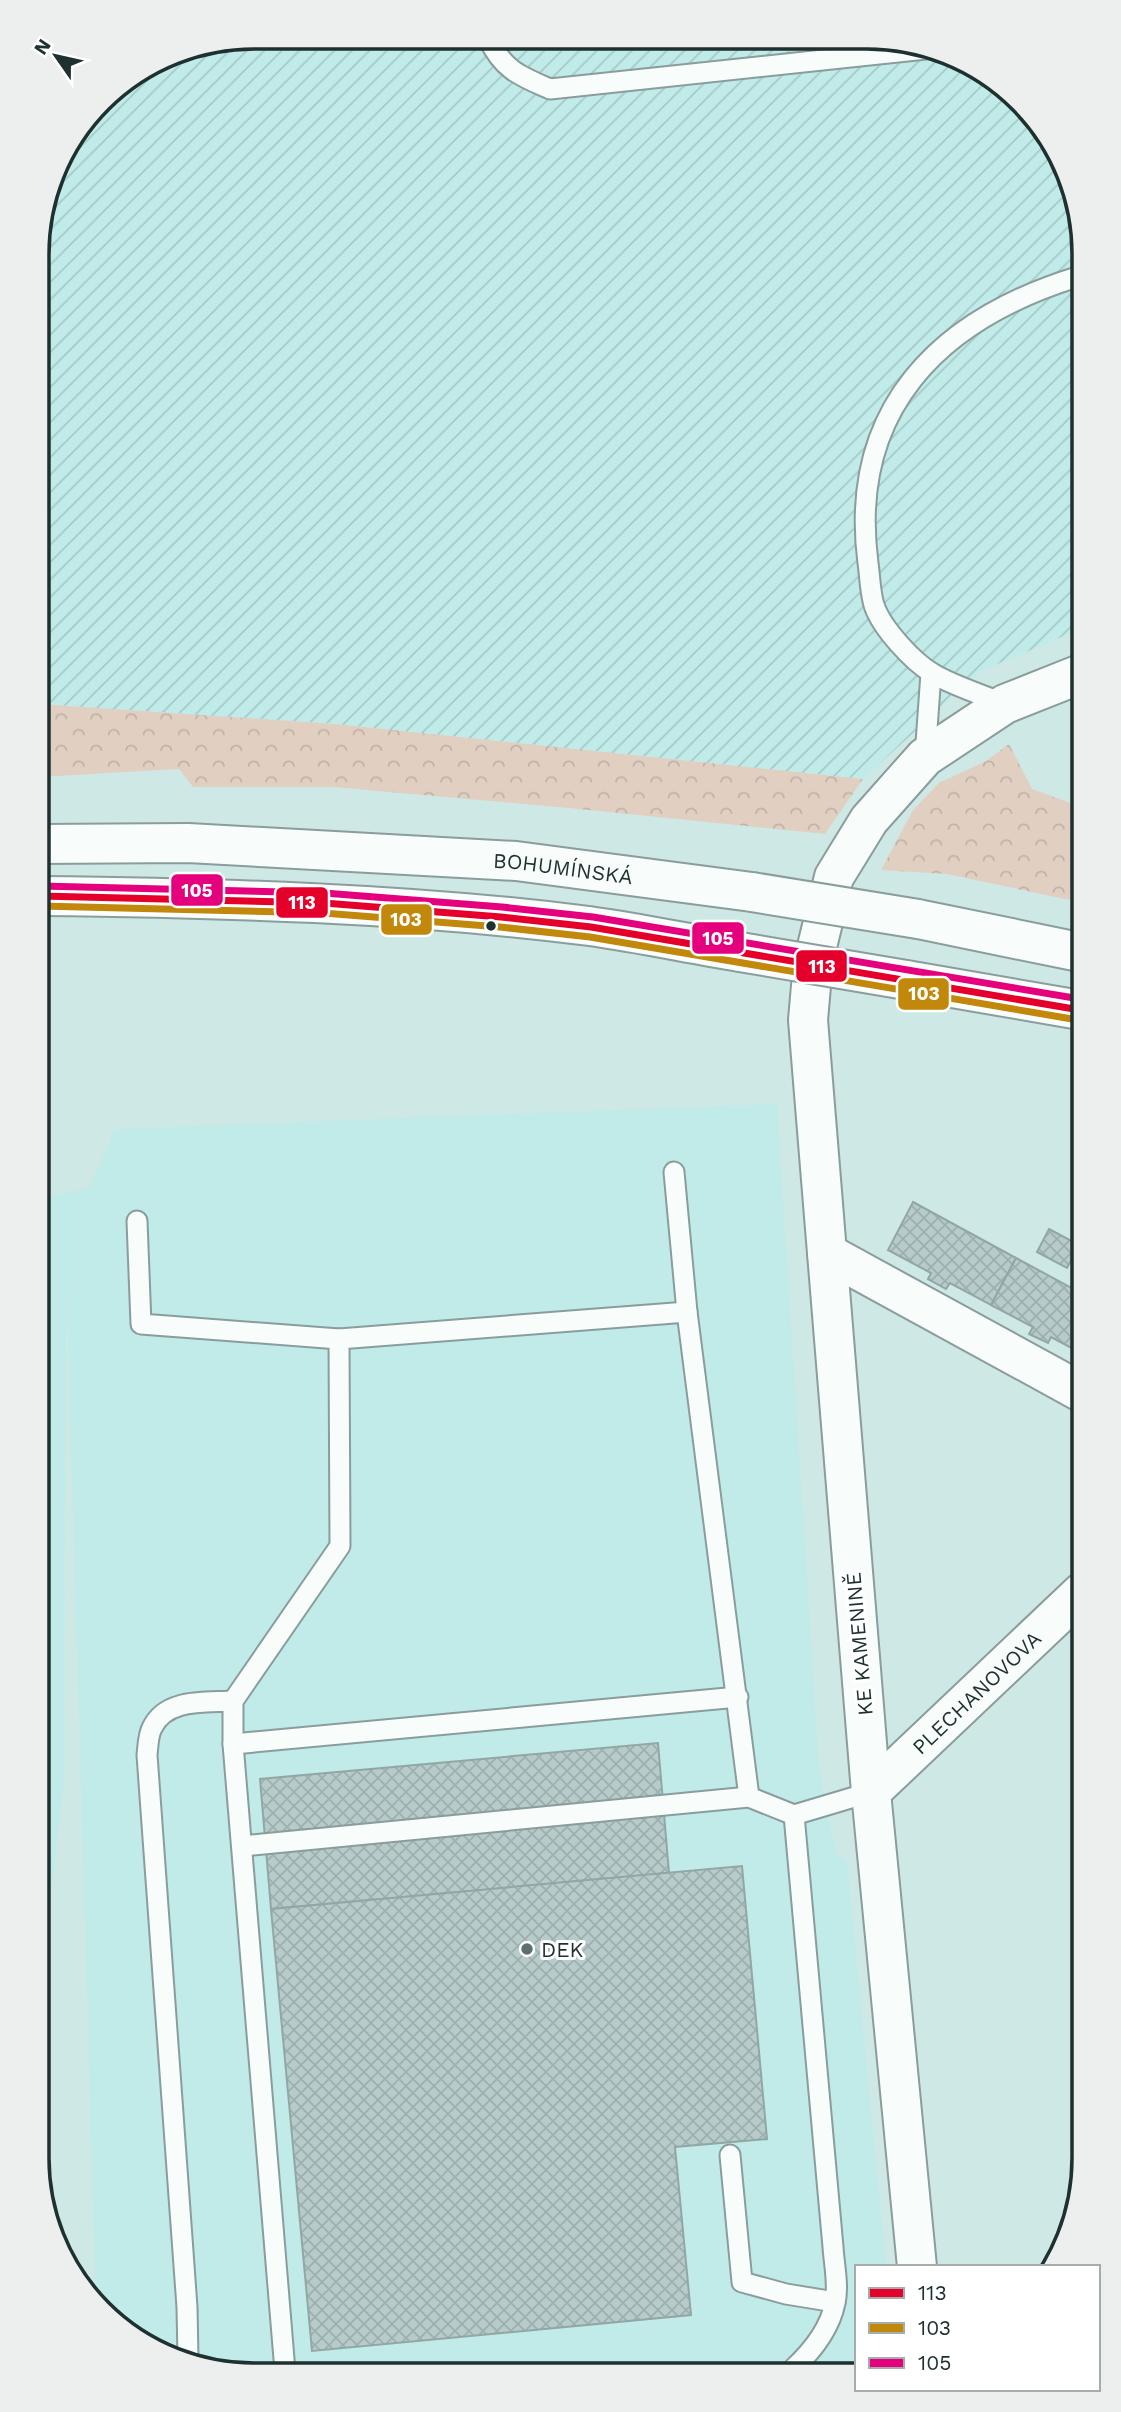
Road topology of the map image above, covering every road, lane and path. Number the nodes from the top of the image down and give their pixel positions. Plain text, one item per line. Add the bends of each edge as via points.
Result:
1 (494, 49) edge
2 (899, 52) edge
3 (1072, 278) edge
4 (932, 673) junction
5 (1072, 679) edge
6 (1005, 704) junction
7 (925, 757) junction
8 (49, 844) edge
9 (49, 896) edge
10 (1072, 950) edge
11 (1072, 1009) edge
12 (674, 1172) dead end
13 (137, 1221) dead end
14 (827, 1253) junction
15 (687, 1312) junction
16 (339, 1339) junction
17 (1072, 1387) edge
18 (1072, 1601) edge
19 (738, 1698) junction
20 (233, 1701) junction
21 (233, 1744) junction
22 (871, 1792) junction
23 (749, 1797) junction
24 (794, 1815) junction
25 (242, 1846) junction
26 (730, 2155) dead end
27 (917, 2265) edge
28 (835, 2302) junction
29 (188, 2352) edge
30 (284, 2363) edge
31 (799, 2363) edge

1 - 2 lane via 516,75 550,89
3 - 4 lane via 999,308 934,355 887,416 873,453 865,519 874,606 906,650
4 - 6 lane
4 - 7 lane
5 - 6 street, KE KAMENINĚ
6 - 7 street, KE KAMENINĚ
7 - 14 street, KE KAMENINĚ via 869,820 834,877 813,964 808,1020
8 - 10 street, BOHUMÍNSKÁ, bridge via 188,844 516,861 752,892
9 - 11 street, bridge via 324,903 500,917 591,927
12 - 15 lane
13 - 16 lane via 141,1324
14 - 17 street
14 - 22 street, KE KAMENINĚ
15 - 16 lane
15 - 19 lane
16 - 20 lane via 340,1546
18 - 22 street, PLECHANOVOVA
19 - 21 lane
19 - 23 lane
20 - 21 lane
20 - 29 lane via 175,1706 161,1714 150,1729 146,1755
21 - 25 lane
22 - 24 lane
22 - 27 street, KE KAMENINĚ
23 - 24 lane
23 - 25 lane
24 - 28 lane
25 - 30 lane
26 - 28 lane via 742,2283
28 - 31 lane via 820,2338

